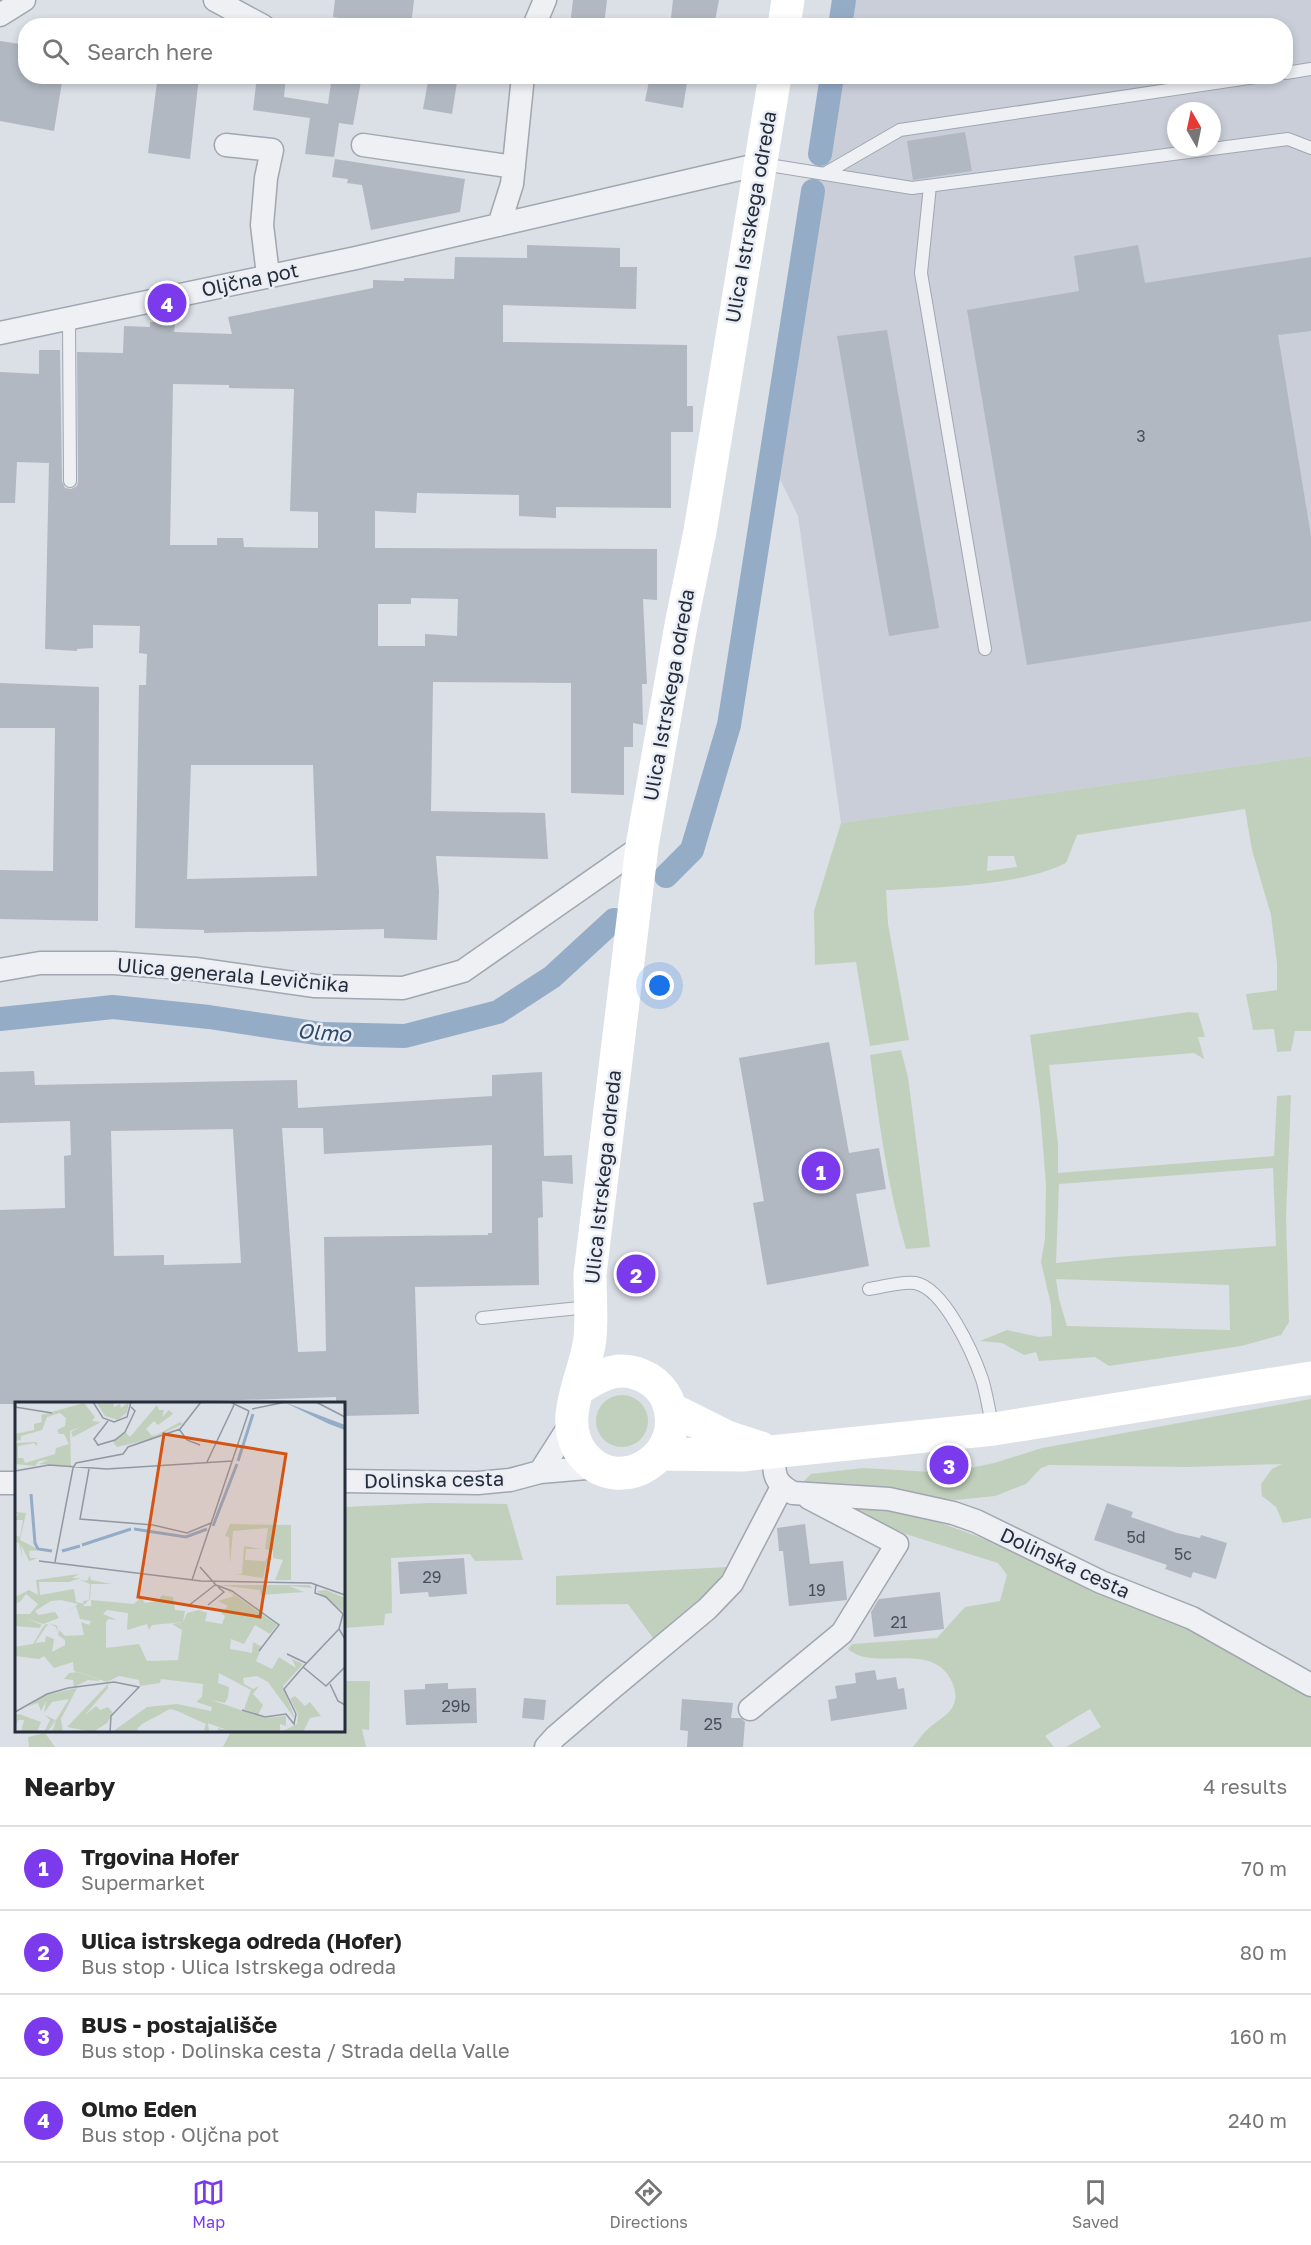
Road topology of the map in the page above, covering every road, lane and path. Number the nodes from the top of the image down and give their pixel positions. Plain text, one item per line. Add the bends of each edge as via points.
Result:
1 (24, 0) edge
2 (215, 0) edge
3 (545, 0) edge
4 (788, 0) edge
5 (0, 15) edge
6 (248, 18) edge
7 (537, 18) edge
8 (785, 18) edge
9 (1311, 69) edge
10 (1293, 72) edge
11 (522, 84) edge
12 (774, 84) edge
13 (1207, 84) edge
14 (363, 145) dead end
15 (226, 146) dead end
16 (1311, 148) edge
17 (761, 164) junction
18 (514, 167) junction
19 (824, 174) junction
20 (930, 186) junction
21 (499, 225) junction
22 (268, 275) junction
23 (69, 320) junction
24 (0, 333) edge
25 (70, 481) dead end
26 (985, 649) dead end
27 (642, 846) junction
28 (0, 970) edge
29 (869, 1289) dead end
30 (591, 1312) junction
31 (482, 1318) dead end
32 (623, 1370) junction
33 (1311, 1378) edge
34 (578, 1389) junction
35 (671, 1409) junction
36 (570, 1425) junction
37 (994, 1430) junction
38 (774, 1452) junction
39 (661, 1454) junction
40 (598, 1467) junction
41 (540, 1472) junction
42 (345, 1481) edge
43 (792, 1491) junction
44 (1311, 1685) edge
45 (750, 1708) dead end
46 (546, 1747) edge

1 - 5 street
2 - 6 street
3 - 7 street
4 - 8 street
9 - 10 lane
11 - 18 street
12 - 17 street, Ulica Istrskega odreda
13 - 19 lane via 900,129
14 - 18 street
15 - 22 street via 272,150 262,225
16 - 20 lane via 1288,139
17 - 19 lane
17 - 21 street, Oljčna pot
17 - 27 street, Ulica Istrskega odreda
18 - 21 street
19 - 20 lane via 912,188
20 - 26 lane via 921,273
21 - 22 street, Oljčna pot
22 - 23 street, Oljčna pot
23 - 24 street, Oljčna pot
23 - 25 lane
27 - 28 street, Ulica generala Levičnika via 463,972 403,988 315,986 195,969 114,963 40,963
27 - 30 street, Ulica Istrskega odreda via 590,1275
29 - 37 lane via 917,1284 938,1299 965,1341 982,1380
30 - 31 lane
30 - 32 street
30 - 34 street via 590,1339
32 - 34 street via 608,1372
32 - 35 street via 654,1382
33 - 37 street
34 - 36 street
35 - 38 street via 727,1437
35 - 39 street via 673,1425
36 - 40 street via 584,1457
36 - 41 street
37 - 38 street
38 - 39 street
38 - 43 street via 775,1478
39 - 40 street via 633,1472 615,1473
40 - 41 street, Dolinska cesta
41 - 42 street, Dolinska cesta via 478,1483
43 - 44 street, Dolinska cesta via 889,1499 976,1521 1101,1582 1192,1618
43 - 45 street via 897,1544 842,1634
43 - 46 street via 732,1583

